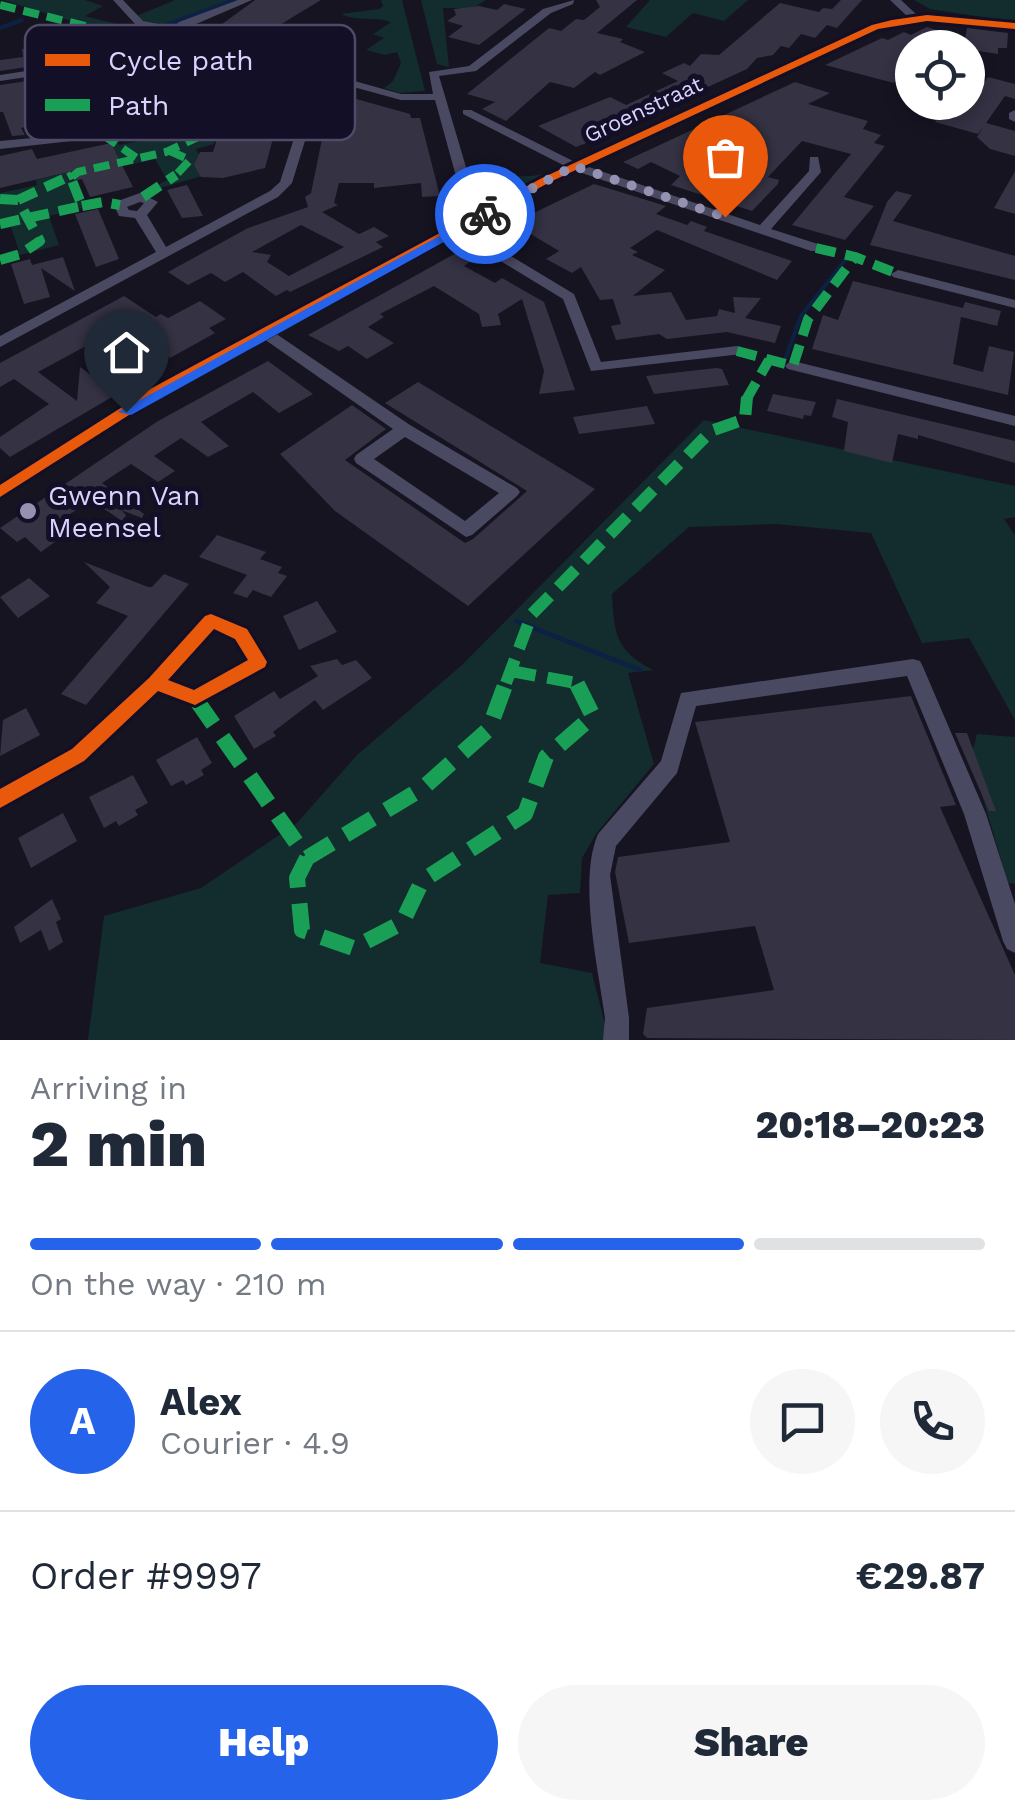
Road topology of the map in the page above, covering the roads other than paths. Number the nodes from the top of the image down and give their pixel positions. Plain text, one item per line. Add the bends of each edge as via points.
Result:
1 (118, 0) edge
2 (246, 0) edge
3 (895, 0) edge
4 (570, 2) edge
5 (915, 18) junction
6 (149, 25) edge
7 (183, 25) edge
8 (1015, 26) edge
9 (25, 74) edge
10 (0, 78) edge
11 (355, 84) edge
12 (438, 97) junction
13 (466, 112) dead end
14 (48, 140) edge
15 (300, 140) edge
16 (0, 145) edge
17 (814, 160) dead end
18 (574, 166) junction
19 (140, 215) dead end
20 (478, 218) junction
21 (457, 229) junction
22 (763, 230) junction
23 (816, 248) dead end
24 (166, 254) junction
25 (898, 274) dead end
26 (1015, 304) edge
27 (265, 333) junction
28 (0, 342) edge
29 (738, 352) dead end
30 (793, 366) dead end
31 (1015, 421) edge
32 (404, 429) junction
33 (0, 492) edge
34 (155, 683) junction
35 (0, 799) edge
36 (1015, 941) edge
37 (616, 1040) edge

1 - 6 street
2 - 7 street
3 - 5 street
4 - 12 street via 547,11 472,68 433,74
5 - 8 street, Groenstraat
5 - 18 street, Groenstraat via 875,27
9 - 10 street
11 - 12 street via 413,100
12 - 20 street
13 - 18 street
14 - 16 street
15 - 24 street via 286,183
17 - 22 street via 815,172
18 - 20 street, Groenstraat
18 - 22 street
19 - 24 street
20 - 21 street, Groenstraat
21 - 27 street, Groenstraat
21 - 29 street via 569,297 596,368
22 - 23 street
24 - 28 street
25 - 26 street
27 - 32 street
27 - 33 street, Groenstraat via 157,391
30 - 31 street
32 - 32 street via 362,458 466,530 511,492
34 - 34 street via 211,621 241,634 259,662 195,698
34 - 35 street via 78,755
36 - 37 street via 975,814 913,668 688,699 670,766 606,841 599,875

